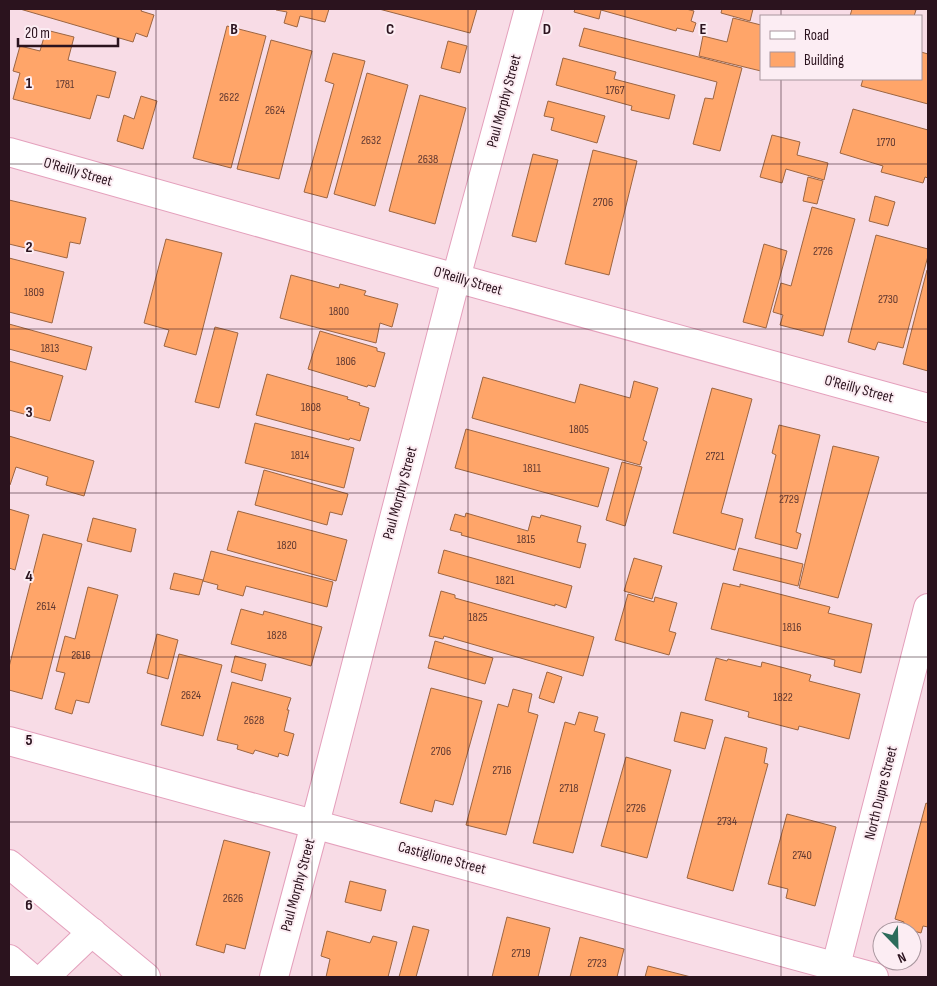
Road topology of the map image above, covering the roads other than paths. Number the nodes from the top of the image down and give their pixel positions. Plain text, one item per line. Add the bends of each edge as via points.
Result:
1 (529, 9) edge
2 (9, 152) edge
3 (456, 278) junction
4 (928, 408) edge
5 (928, 608) edge
6 (9, 740) edge
7 (315, 824) junction
8 (9, 864) edge
9 (92, 932) junction
10 (9, 959) edge
11 (835, 972) edge
12 (30, 977) edge
13 (45, 977) edge
14 (146, 977) edge
15 (274, 977) edge
16 (874, 977) edge

1 - 3 street, Paul Morphy Street
2 - 3 street, O'Reilly Street
3 - 4 street, O'Reilly Street
3 - 7 street, Paul Morphy Street
5 - 11 street, North Dupre Street
6 - 7 street, Castiglione Street
7 - 11 street, Castiglione Street
7 - 15 street, Paul Morphy Street
8 - 9 street
9 - 13 street
9 - 14 street
10 - 12 street
11 - 16 street, Castiglione Street

